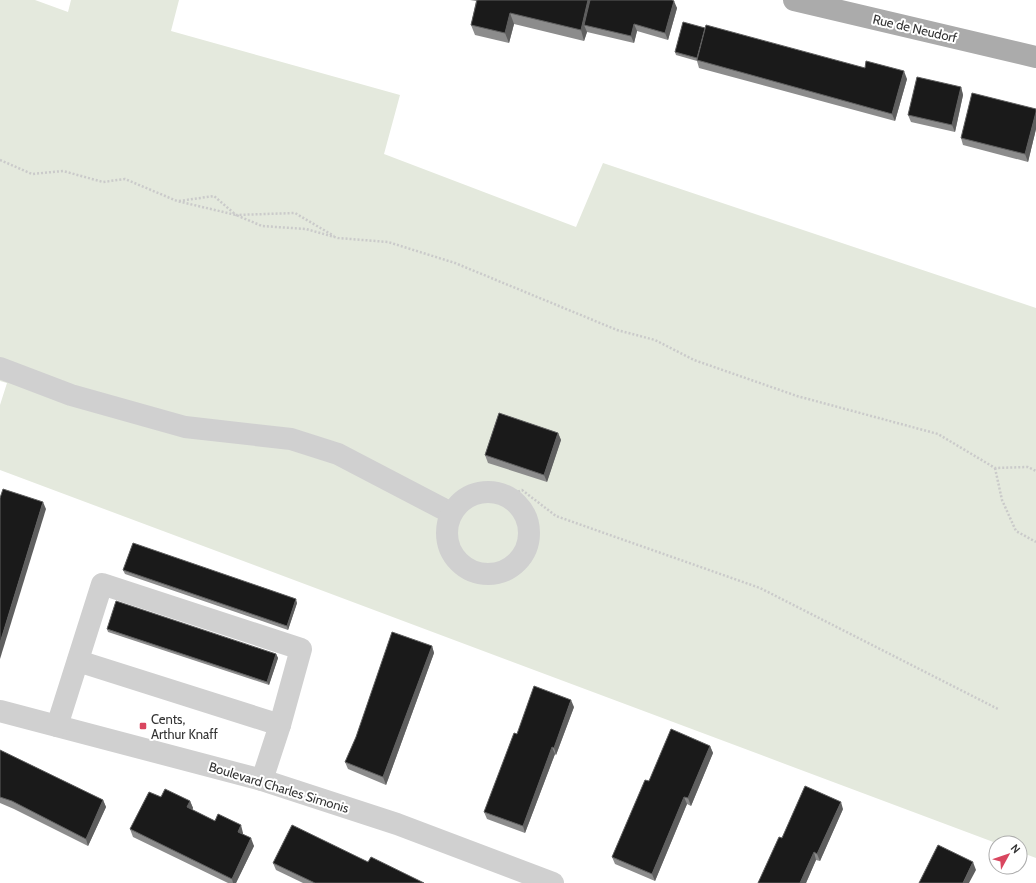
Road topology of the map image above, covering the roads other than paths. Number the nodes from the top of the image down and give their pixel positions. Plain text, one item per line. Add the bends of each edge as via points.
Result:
1 (794, 0) edge
2 (1036, 57) edge
3 (0, 368) edge
4 (450, 513) junction
5 (78, 661) junction
6 (0, 711) edge
7 (280, 725) junction
8 (57, 726) junction
9 (262, 780) junction
10 (553, 883) edge

1 - 2 main road, Rue de Neudorf
3 - 4 street via 71,395 185,427 291,439 338,454
4 - 4 street via 445,534 452,555 468,570 489,575 510,569 525,553 530,532 523,511 507,496 486,491 465,498
5 - 7 street
5 - 7 street via 102,584 301,649
5 - 8 street
6 - 8 street, Boulevard Charles Simonis
7 - 9 street
8 - 9 street, Boulevard Charles Simonis
9 - 10 street, Boulevard Charles Simonis via 397,824

